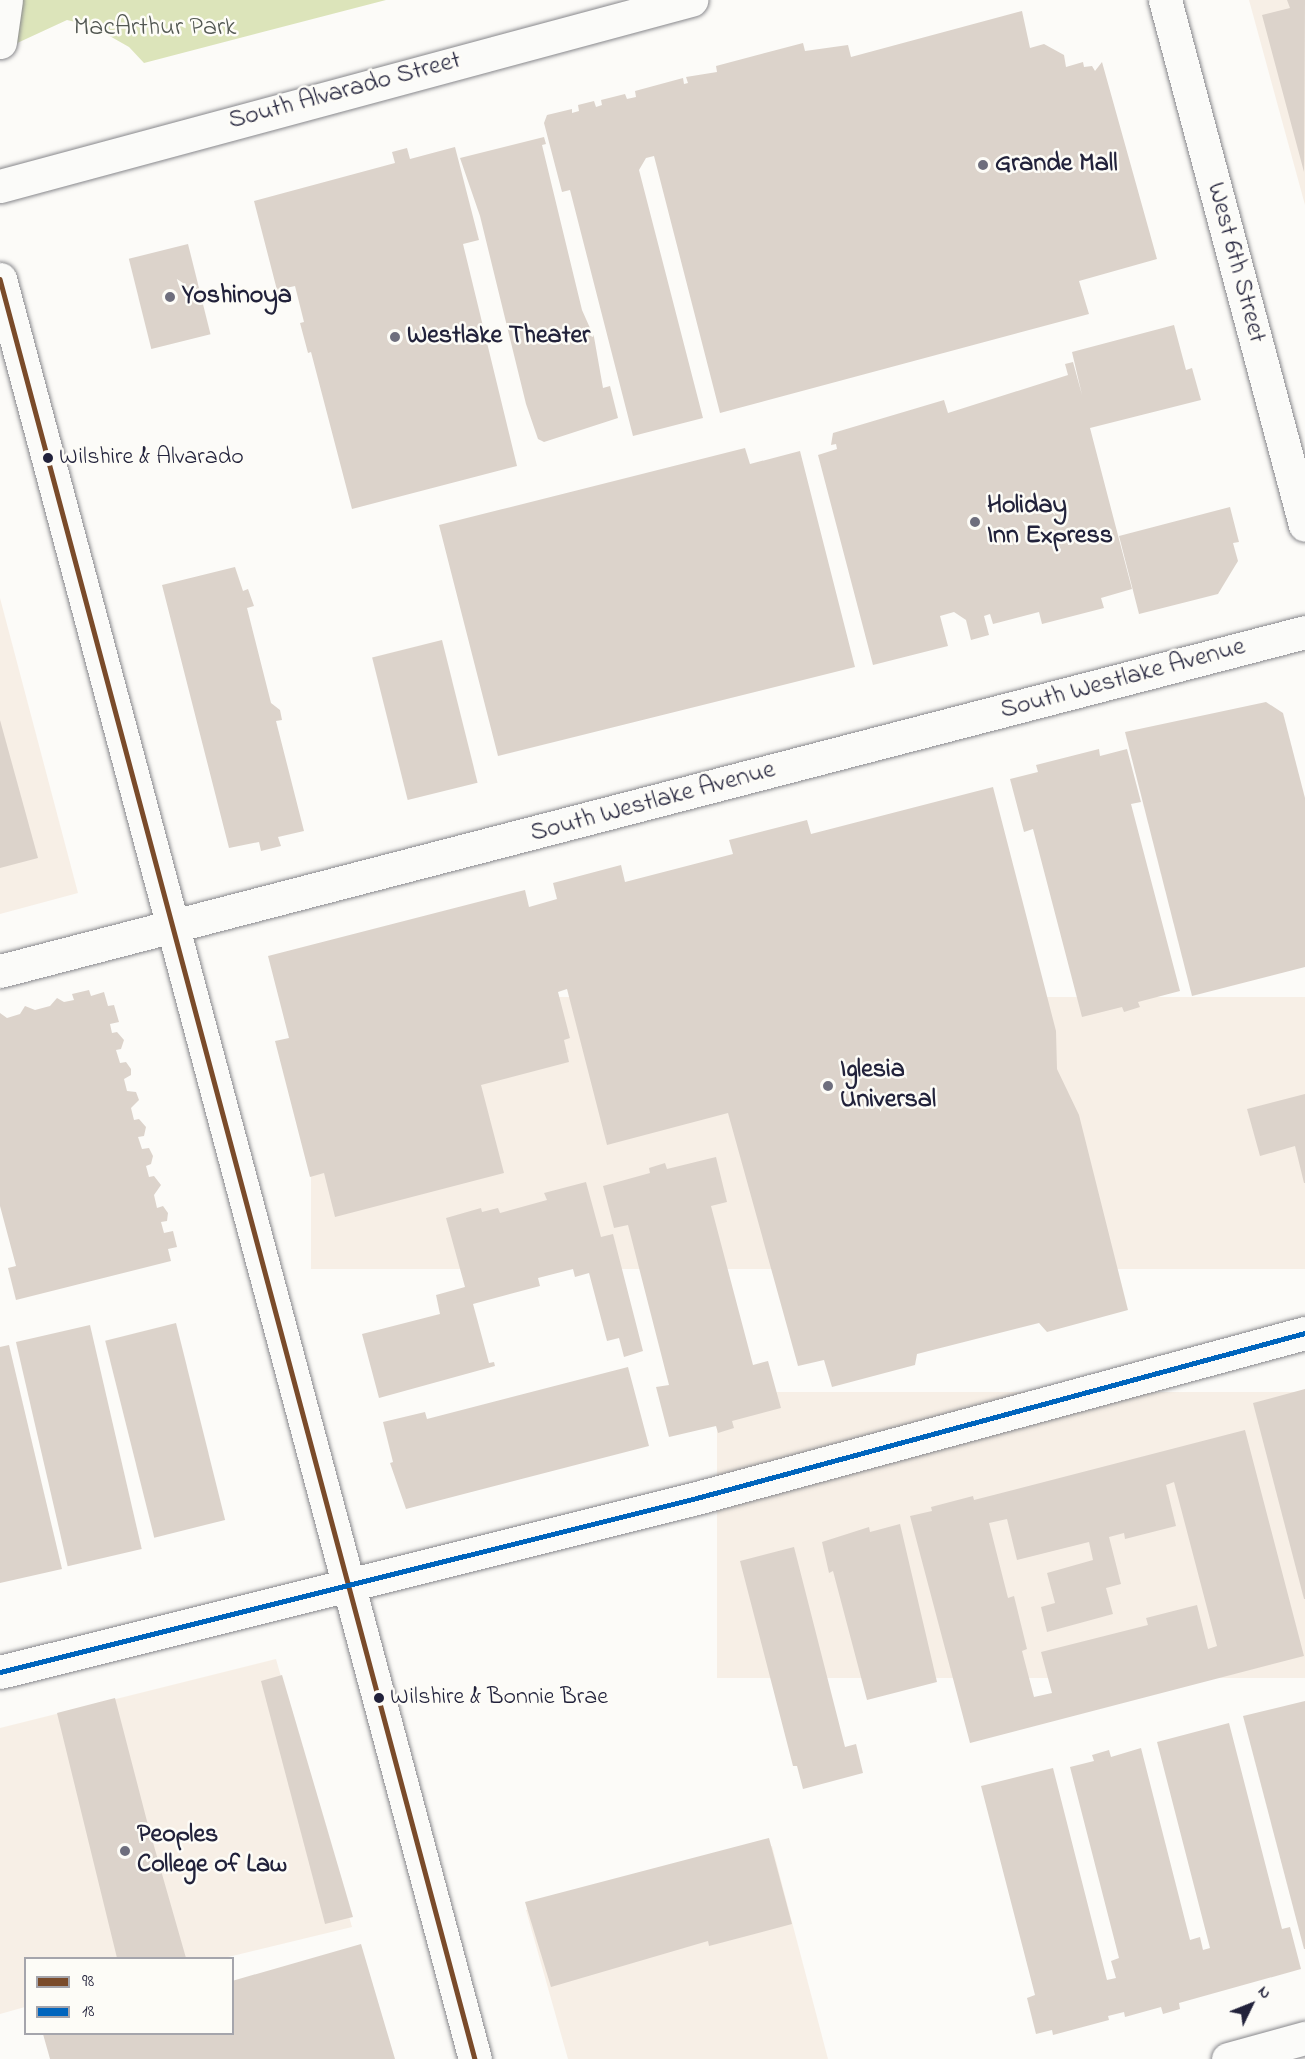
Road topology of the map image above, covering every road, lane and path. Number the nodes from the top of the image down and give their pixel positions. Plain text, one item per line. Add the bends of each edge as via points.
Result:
1 (6, 0) edge
2 (691, 0) edge
3 (1165, 0) edge
4 (0, 42) edge
5 (0, 186) edge
6 (0, 279) edge
7 (1305, 525) edge
8 (1305, 632) edge
9 (172, 928) junction
10 (0, 971) edge
11 (1305, 1333) edge
12 (348, 1584) junction
13 (0, 1672) edge
14 (1305, 2038) edge
15 (475, 2059) edge
16 (1228, 2059) edge

1 - 4 main road
2 - 5 main road, South Alvarado Street
3 - 7 main road, West 6th Street
6 - 9 main road
8 - 9 main road, South Westlake Avenue
9 - 10 main road, South Westlake Avenue
9 - 12 main road
11 - 12 main road via 693,1499
12 - 13 main road
12 - 15 main road
14 - 16 main road

